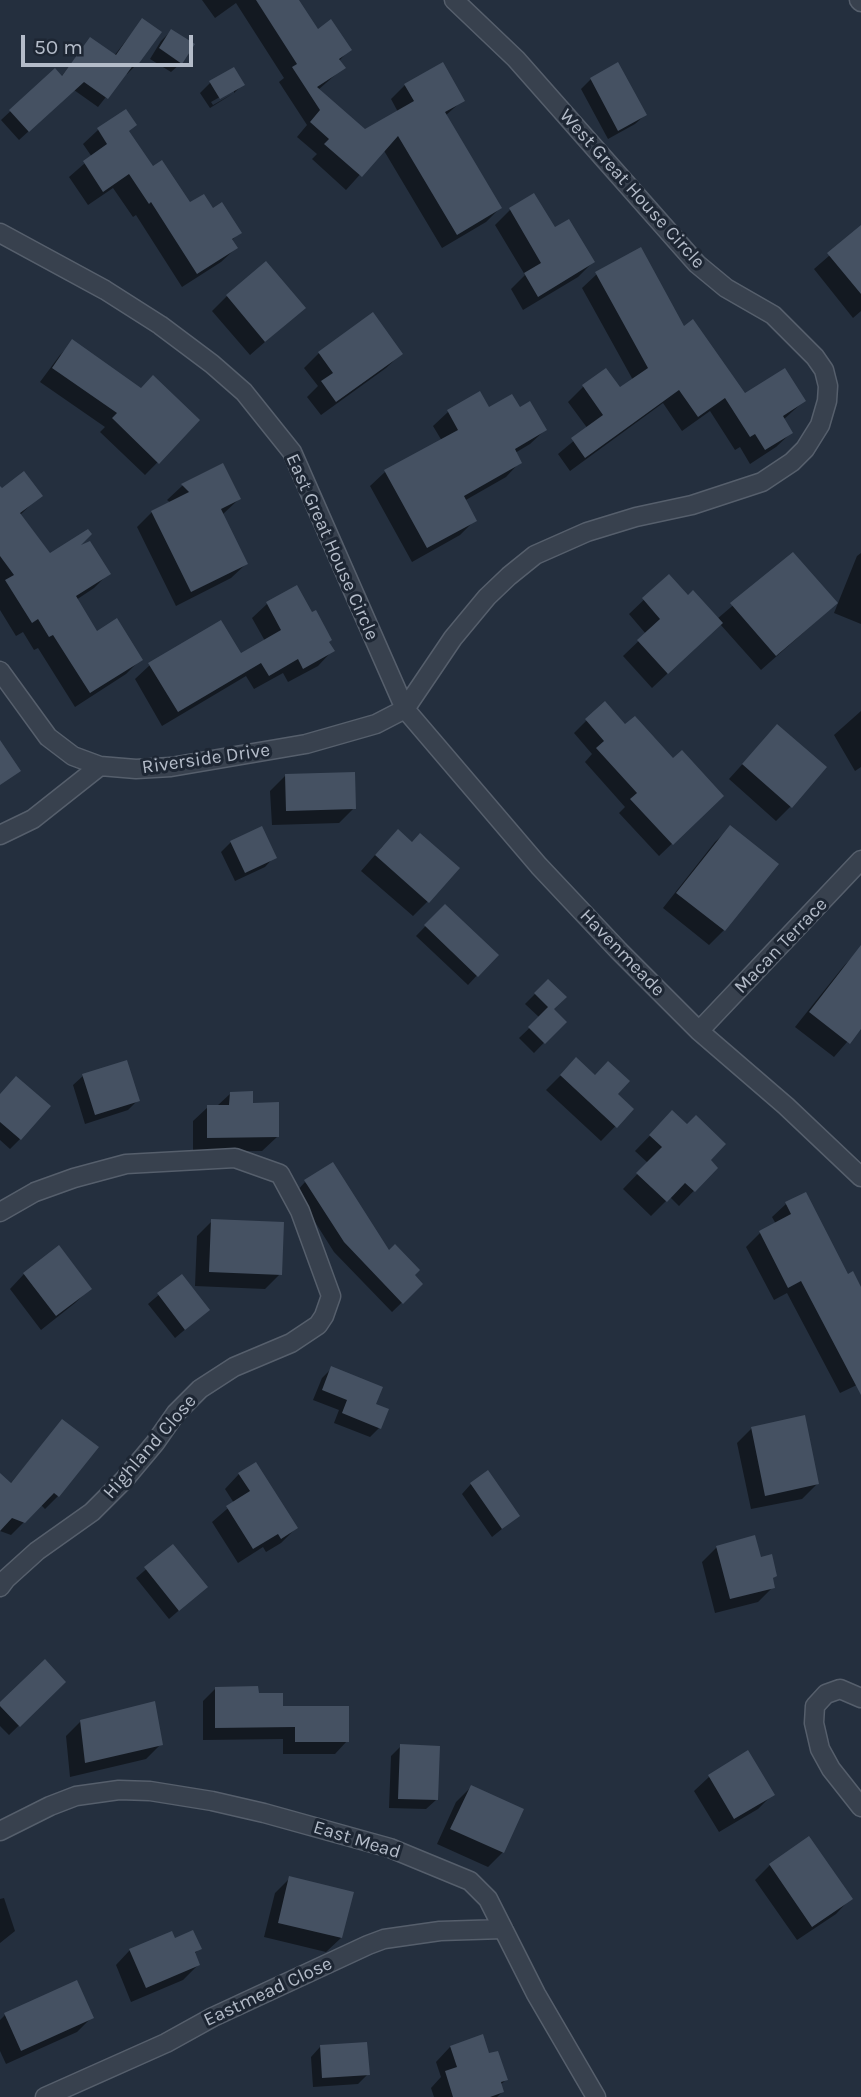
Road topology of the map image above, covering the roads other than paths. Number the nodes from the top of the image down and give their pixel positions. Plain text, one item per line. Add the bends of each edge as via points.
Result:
1 (454, 0) edge
2 (0, 233) edge
3 (0, 671) edge
4 (405, 709) junction
5 (100, 766) junction
6 (0, 835) edge
7 (861, 860) edge
8 (699, 1031) junction
9 (861, 1177) edge
10 (0, 1212) edge
11 (0, 1587) edge
12 (861, 1698) edge
13 (861, 1807) edge
14 (0, 1831) edge
15 (502, 1929) junction
16 (46, 2097) edge
17 (596, 2097) edge

1 - 4 street, West Great House Circle via 516,59 696,264 772,315 816,356 828,386 827,401 820,425 805,449 762,482 587,532 528,561 487,597
2 - 4 street, East Great House Circle via 160,325 244,392 292,452
3 - 5 street, Riverside Drive via 48,737 73,756
4 - 5 street, Riverside Drive via 376,724 306,744 171,767
4 - 8 street, Havenmeade via 539,866
5 - 6 street via 33,819
7 - 8 street, Macan Terrace
8 - 9 street, Havenmeade
10 - 11 street, Highland Close via 48,1187 126,1164 235,1158 280,1174 300,1211 331,1296 318,1325 200,1389 92,1512 37,1551
12 - 13 street via 840,1689 827,1694 815,1706 814,1723 831,1769
14 - 15 street, East Mead via 63,1801 102,1792 150,1791 212,1801 390,1848 470,1881 488,1899
15 - 16 street, Eastmead Close via 384,1939
15 - 17 street, East Mead

